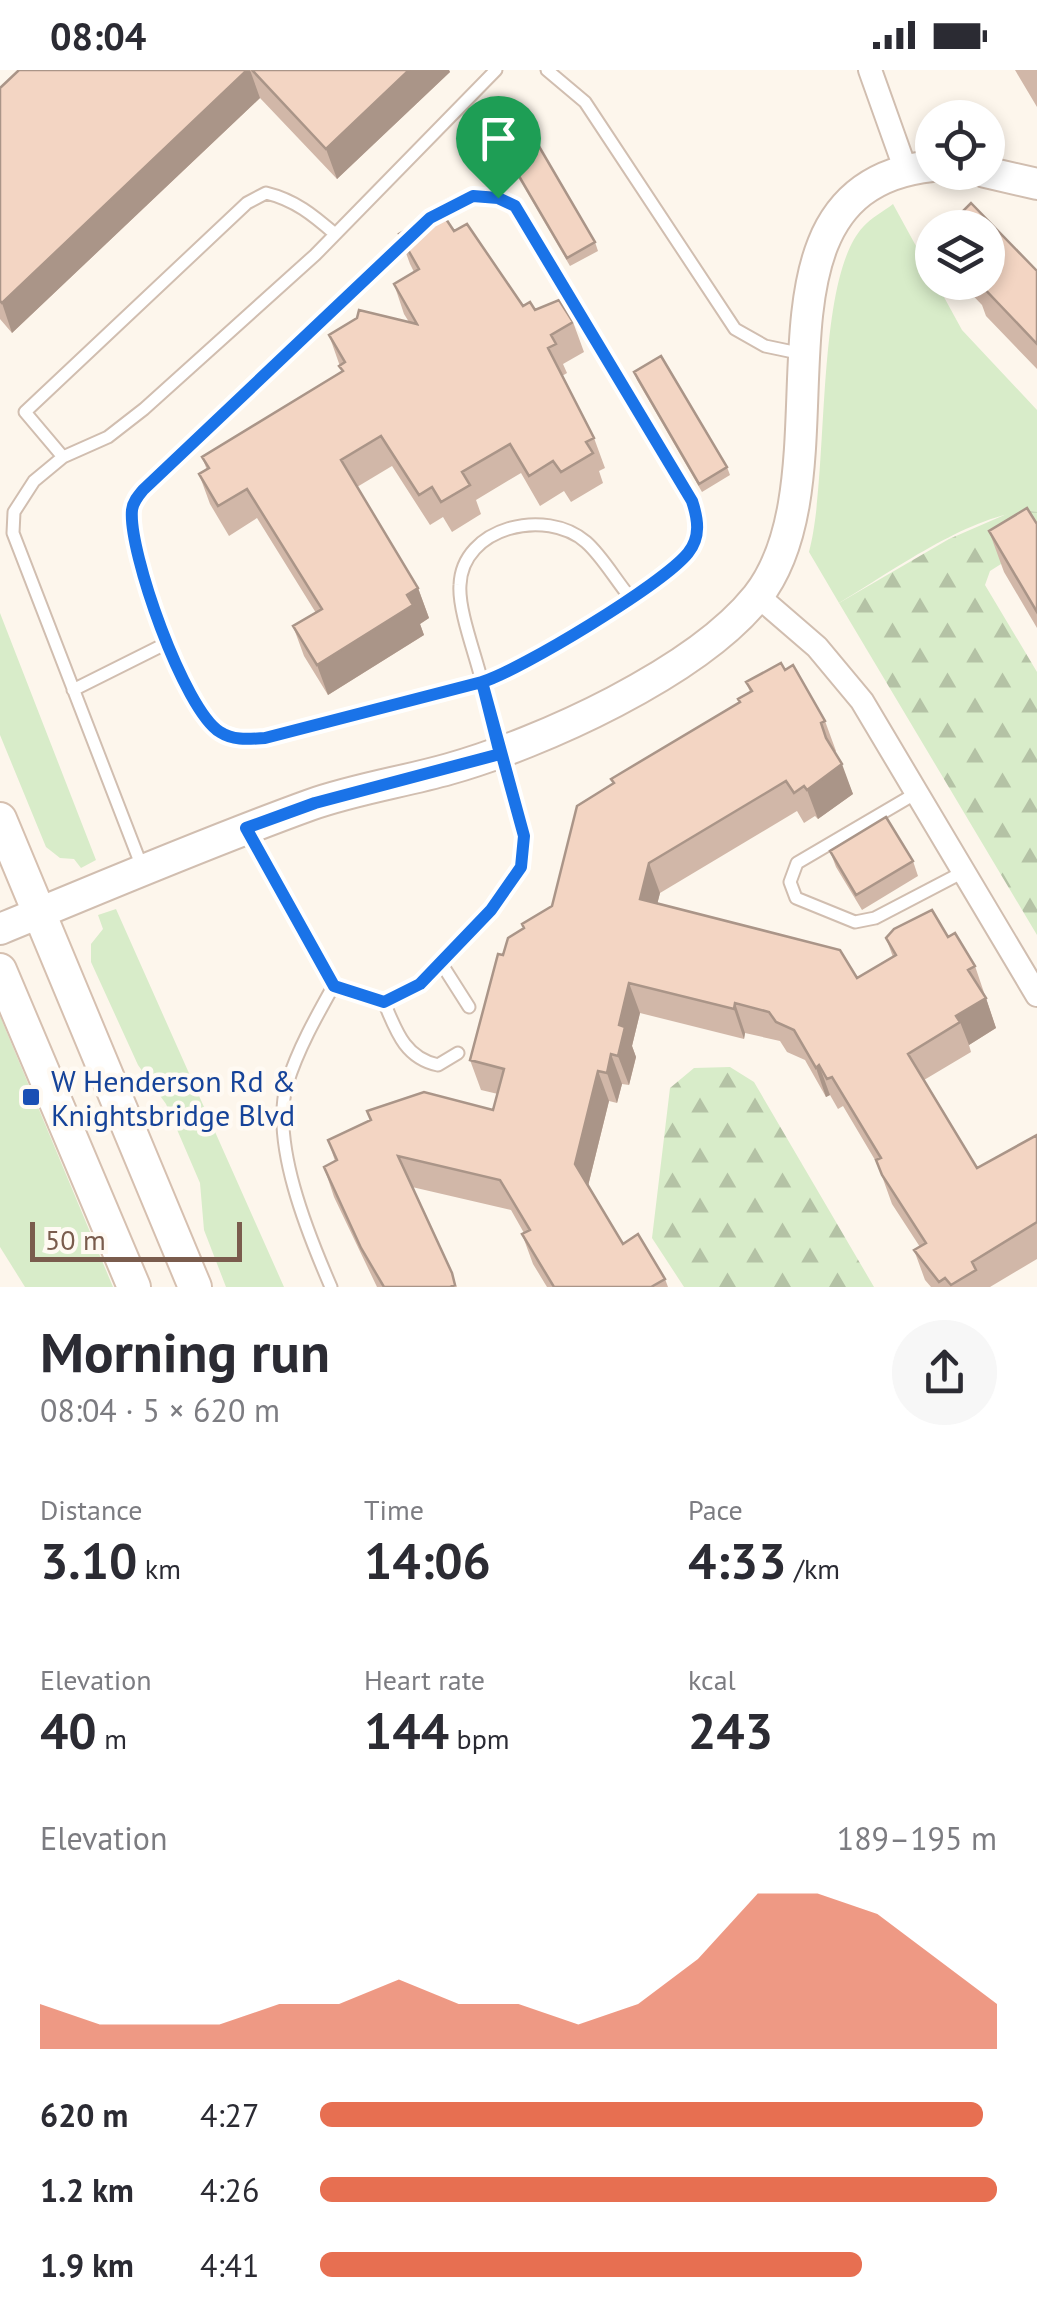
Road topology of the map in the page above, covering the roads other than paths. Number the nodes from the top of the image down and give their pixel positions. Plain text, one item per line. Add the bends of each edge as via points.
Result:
1 (496, 70) edge
2 (546, 70) edge
3 (870, 70) edge
4 (915, 160) edge
5 (915, 169) edge
6 (1005, 177) edge
7 (1037, 184) edge
8 (335, 234) junction
9 (804, 354) junction
10 (63, 457) junction
11 (629, 596) junction
12 (758, 596) junction
13 (165, 644) junction
14 (482, 682) junction
15 (74, 690) junction
16 (500, 754) junction
17 (918, 792) junction
18 (0, 819) edge
19 (246, 828) junction
20 (144, 871) junction
21 (964, 871) junction
22 (39, 913) junction
23 (0, 929) edge
24 (441, 963) junction
25 (0, 970) edge
26 (334, 986) junction
27 (1037, 995) edge
28 (384, 1002) junction
29 (469, 1007) dead end
30 (458, 1052) dead end
31 (134, 1287) edge
32 (194, 1287) edge
33 (331, 1287) edge

1 - 8 lane
2 - 9 lane via 584,102 735,329 765,346
3 - 4 street
5 - 9 street via 870,185 825,233 812,270
6 - 7 street
8 - 10 lane via 144,409 108,438
8 - 10 lane via 281,196 266,193 247,203 24,412
9 - 12 street via 798,502
10 - 15 lane via 34,481 14,512 13,533
11 - 13 lane via 687,554 696,536 692,501 515,206 473,196 430,218 143,490 132,506 133,528
11 - 14 lane via 505,675
11 - 14 lane via 585,540 544,525 496,530 467,556 459,586
12 - 16 street via 658,675
12 - 17 street via 817,646 862,701
13 - 14 lane via 196,707 217,731 238,740
13 - 15 lane
14 - 16 lane
15 - 20 lane
16 - 19 street
16 - 24 lane via 524,836 521,867
17 - 21 street
17 - 21 lane via 797,863 790,882 796,898 855,922
18 - 22 main road
19 - 20 street
19 - 26 lane
20 - 22 street
21 - 27 street
22 - 23 street
22 - 32 main road
24 - 28 lane via 420,984
24 - 29 lane
25 - 31 main road
26 - 28 lane
26 - 33 lane via 286,1088 284,1147
28 - 30 lane via 400,1040 420,1061 438,1065

